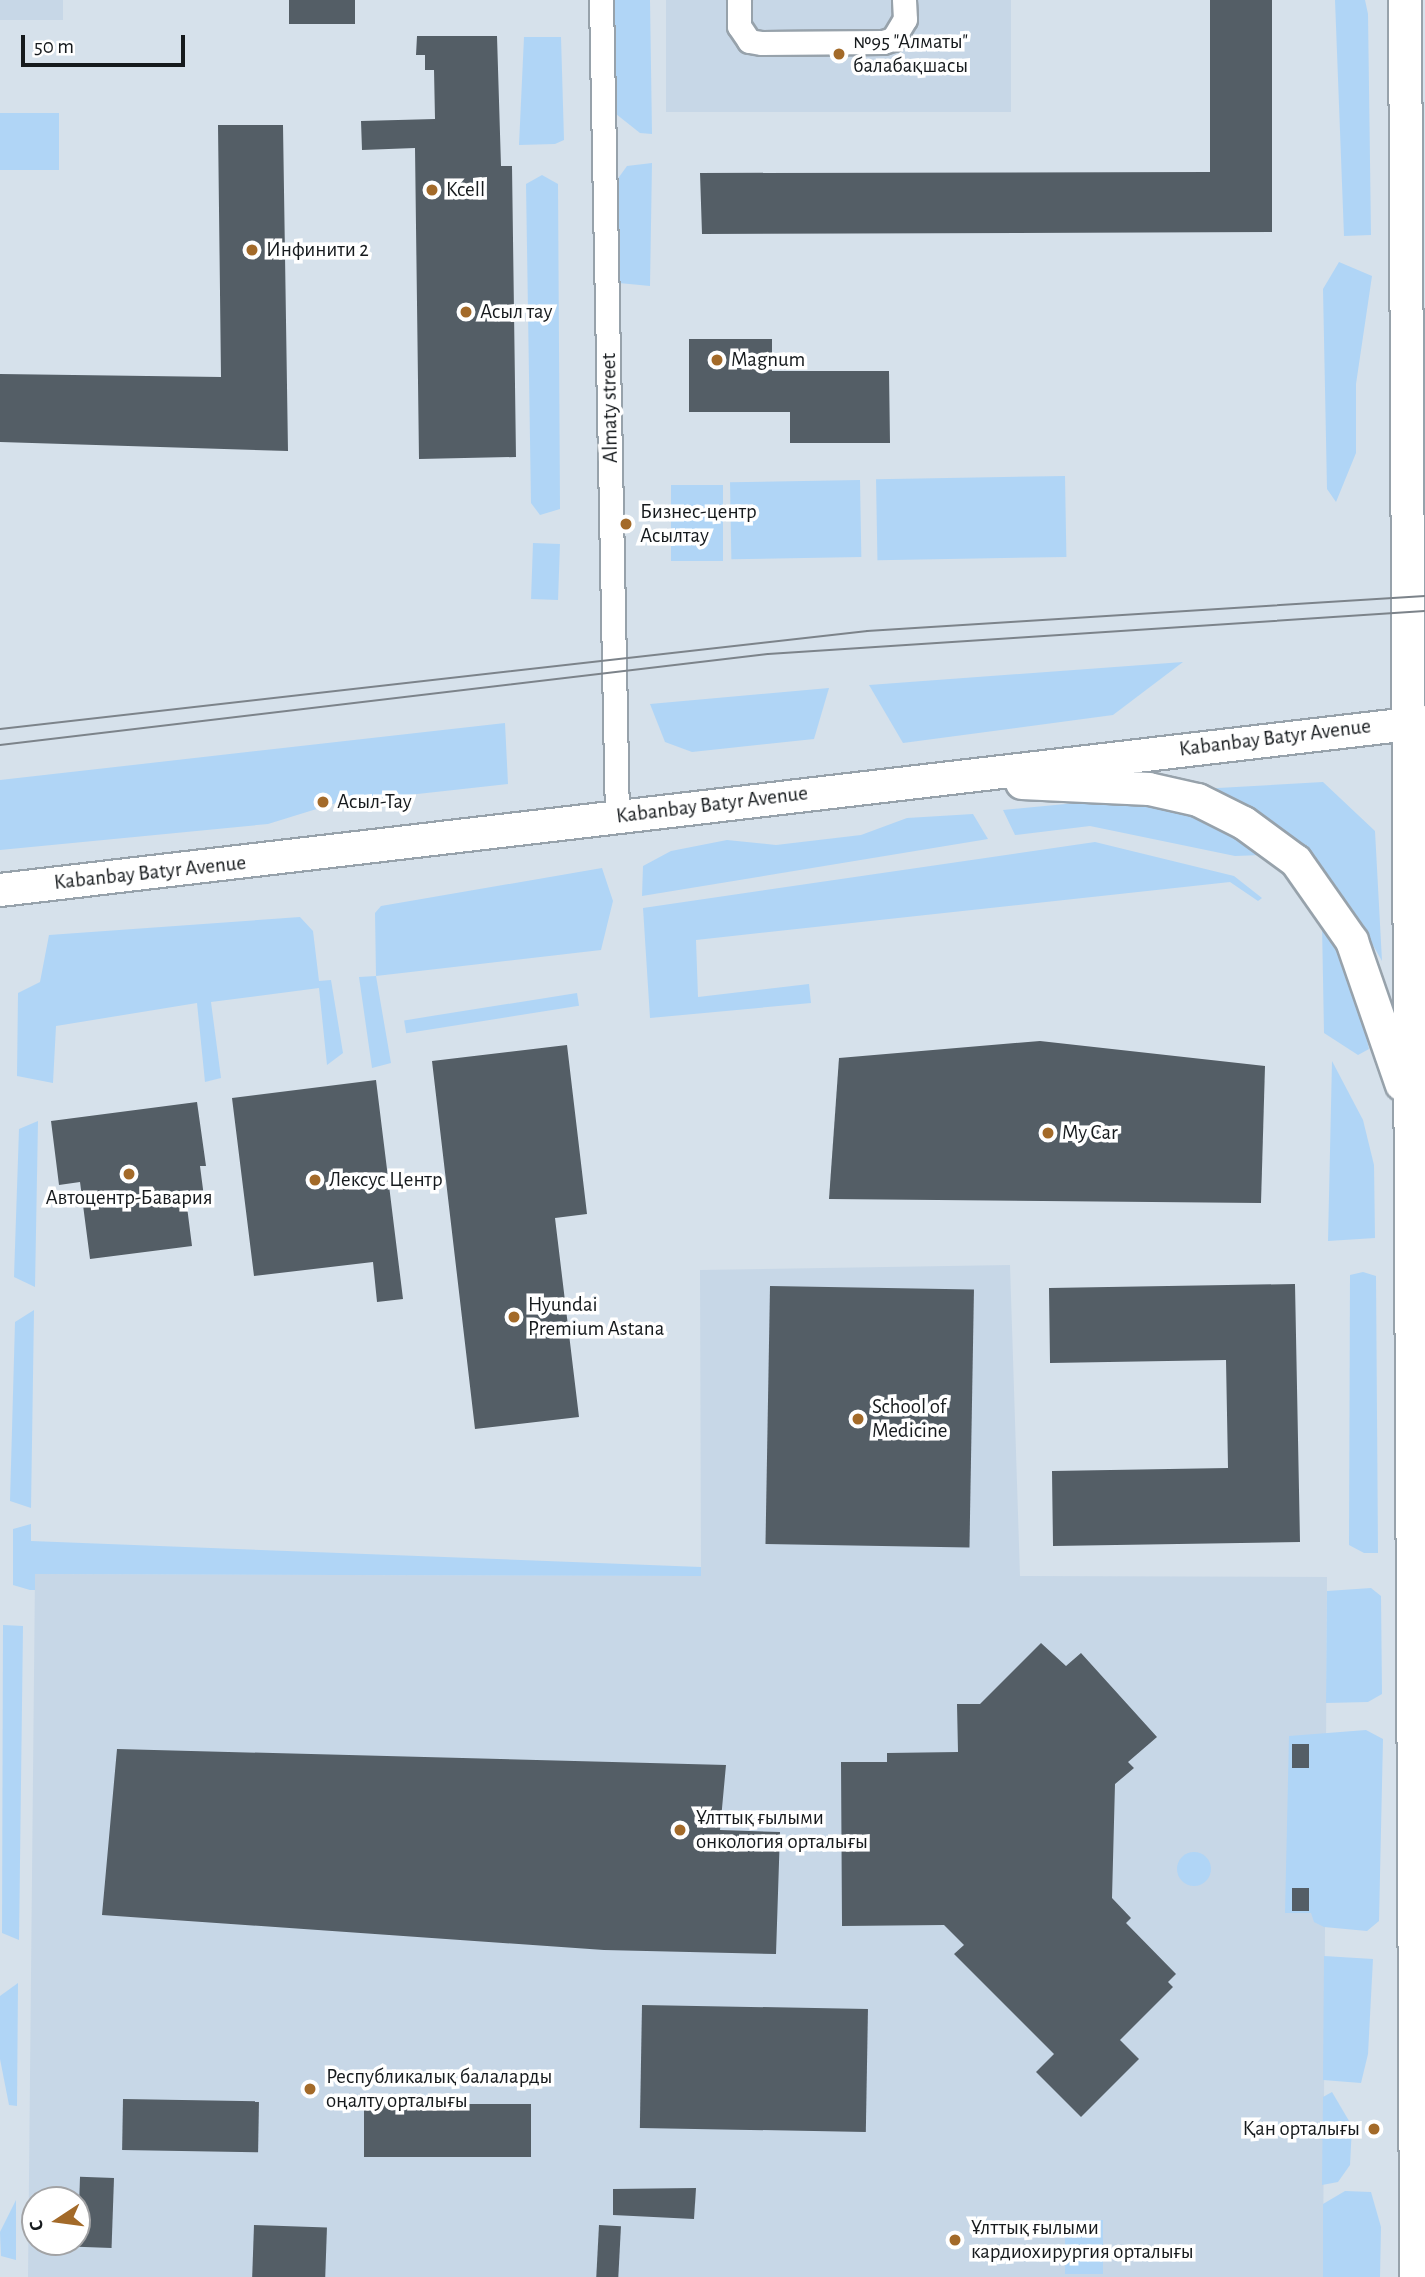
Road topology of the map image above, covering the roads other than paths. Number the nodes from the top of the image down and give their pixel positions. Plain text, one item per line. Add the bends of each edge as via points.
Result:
1 (601, 0) edge
2 (739, 0) edge
3 (904, 0) edge
4 (1405, 0) edge
5 (1415, 54) edge
6 (1408, 457) junction
7 (1425, 487) edge
8 (1417, 723) edge
9 (934, 778) junction
10 (617, 817) junction
11 (0, 890) edge
12 (1425, 1075) edge
13 (1411, 1110) junction
14 (1416, 2277) edge

1 - 10 street, Almaty street
2 - 3 street via 739,26 750,41 775,43 893,39 905,19
4 - 5 main road
5 - 6 main road
6 - 7 main road
6 - 8 main road
8 - 9 main road, Kabanbay Batyr Avenue
8 - 13 main road
9 - 10 main road, Kabanbay Batyr Avenue
9 - 13 main road via 1149,789 1198,800 1244,823 1296,861 1352,941
10 - 11 main road, Kabanbay Batyr Avenue
12 - 13 main road
13 - 14 main road

